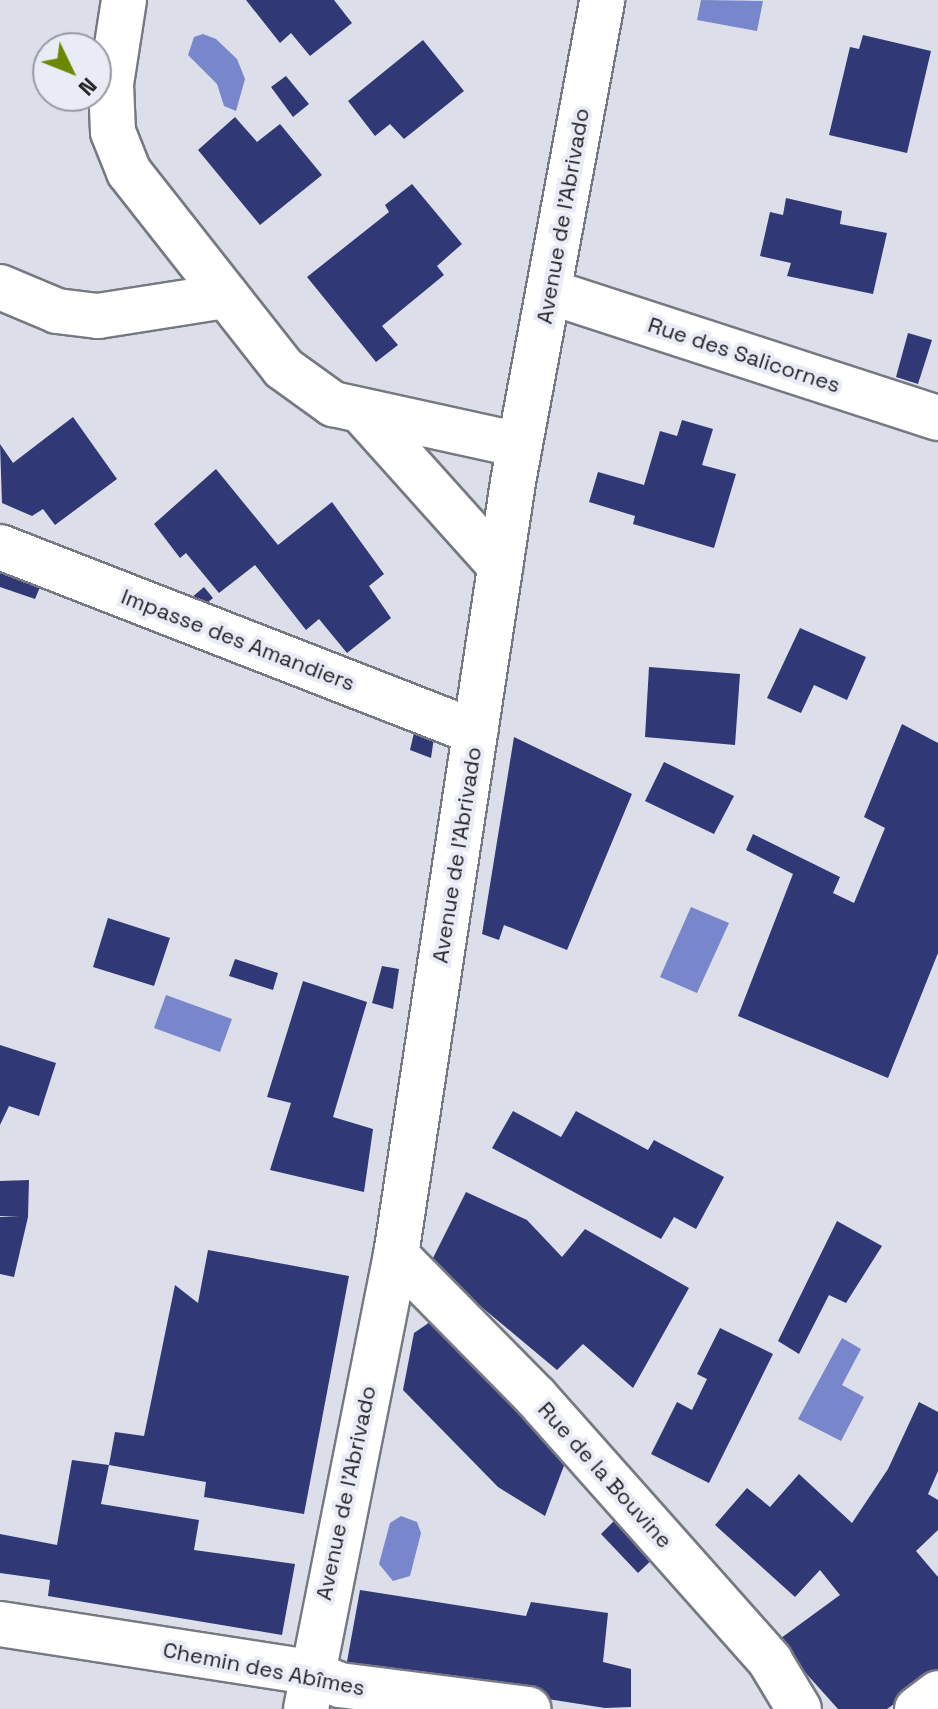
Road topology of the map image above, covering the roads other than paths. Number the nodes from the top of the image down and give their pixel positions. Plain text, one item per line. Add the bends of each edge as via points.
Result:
1 (124, 0) edge
2 (602, 0) edge
3 (0, 287) edge
4 (550, 292) junction
5 (226, 296) junction
6 (362, 412) junction
7 (938, 418) edge
8 (519, 445) junction
9 (0, 547) edge
10 (500, 566) junction
11 (475, 732) junction
12 (396, 1255) junction
13 (0, 1624) edge
14 (308, 1691) edge
15 (938, 1693) edge
16 (528, 1709) edge
17 (799, 1709) edge
18 (917, 1709) edge

1 - 5 street via 111,84 113,132 129,172
2 - 4 street, Avenue de l'Abrivado
3 - 5 street via 57,311 98,316
4 - 7 street, Rue des Salicornes
4 - 8 street, Avenue de l'Abrivado
5 - 6 street via 303,387
6 - 8 street
6 - 10 street
8 - 10 street, Avenue de l'Abrivado
9 - 11 street, Impasse des Amandiers
10 - 11 street, Avenue de l'Abrivado
11 - 12 street, Avenue de l'Abrivado
12 - 14 street, Avenue de l'Abrivado
12 - 17 street, Rue de la Bouvine via 547,1409 770,1661
13 - 14 street, Chemin des Abîmes
14 - 16 street, Chemin des Abîmes via 340,1685
15 - 18 street

